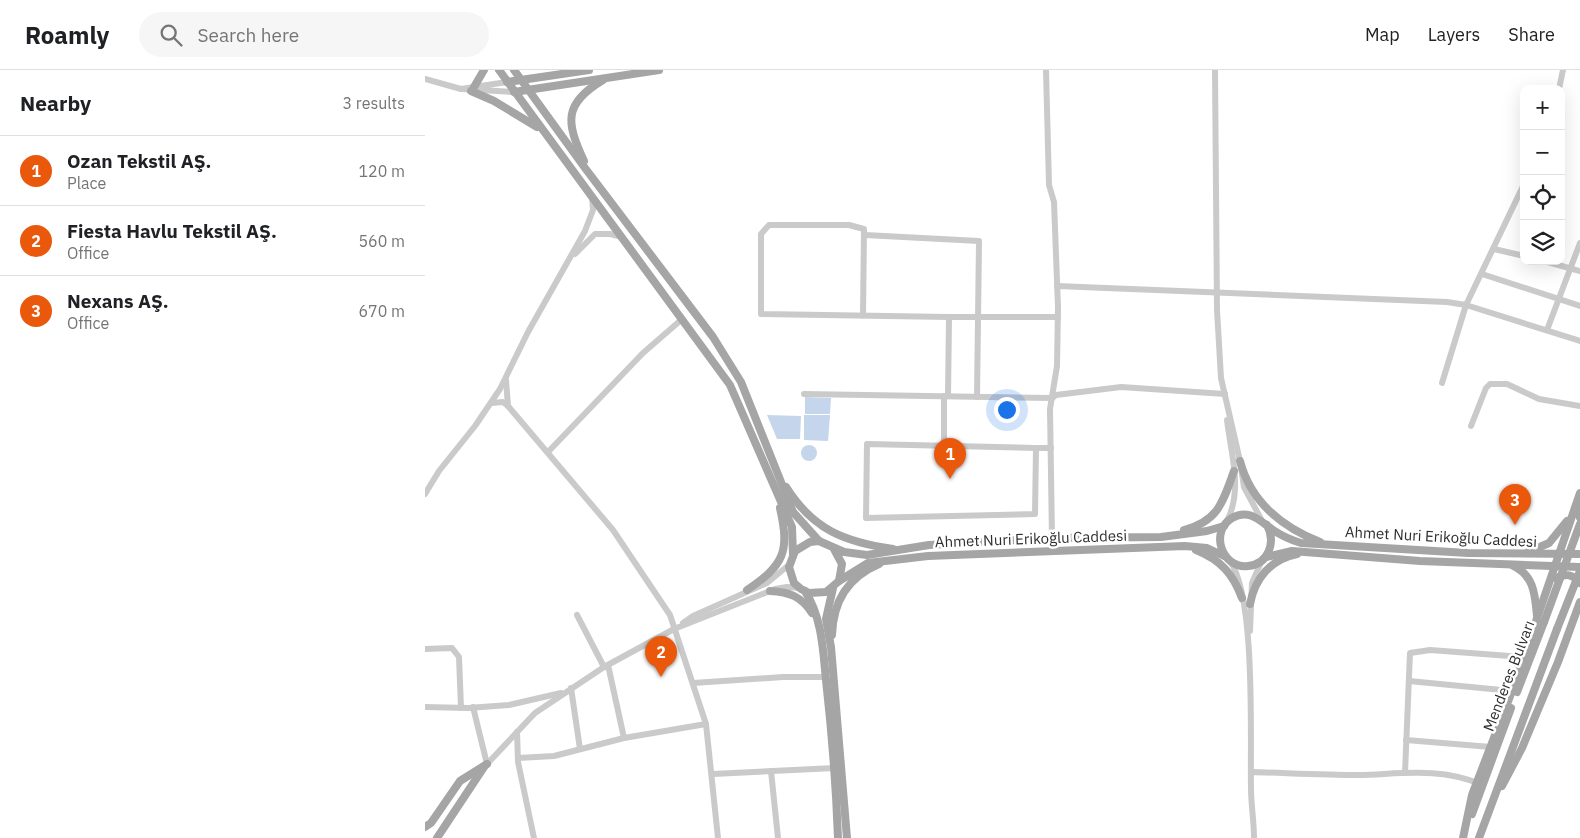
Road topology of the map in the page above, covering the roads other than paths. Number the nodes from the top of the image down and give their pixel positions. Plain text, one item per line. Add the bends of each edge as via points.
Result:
1 (484, 70) edge
2 (499, 70) edge
3 (515, 70) edge
4 (589, 70) edge
5 (659, 70) edge
6 (1046, 70) edge
7 (1215, 70) edge
8 (1563, 70) edge
9 (607, 78) junction
10 (425, 79) edge
11 (520, 79) junction
12 (507, 82) junction
13 (1560, 85) edge
14 (472, 89) junction
15 (527, 90) junction
16 (514, 92) junction
17 (544, 132) junction
18 (590, 174) junction
19 (1520, 193) edge
20 (592, 196) junction
21 (865, 235) junction
22 (622, 237) junction
23 (1580, 243) edge
24 (1494, 249) junction
25 (1520, 255) edge
26 (569, 260) junction
27 (1559, 265) edge
28 (1570, 268) junction
29 (1580, 271) edge
30 (1482, 274) junction
31 (1057, 286) junction
32 (1217, 293) junction
33 (1558, 299) junction
34 (1467, 305) junction
35 (1580, 306) edge
36 (863, 316) junction
37 (978, 316) junction
38 (949, 317) junction
39 (1058, 317) junction
40 (681, 320) junction
41 (1547, 330) junction
42 (1580, 341) edge
43 (505, 378) junction
44 (1442, 382) dead end
45 (804, 394) dead end
46 (1225, 394) junction
47 (946, 396) junction
48 (977, 397) junction
49 (1052, 398) junction
50 (491, 403) junction
51 (508, 406) junction
52 (1580, 406) edge
53 (1471, 426) dead end
54 (945, 445) junction
55 (1036, 448) junction
56 (1051, 448) junction
57 (548, 452) junction
58 (1240, 462) junction
59 (1235, 470) junction
60 (779, 475) junction
61 (1580, 493) edge
62 (425, 494) edge
63 (777, 497) junction
64 (1576, 504) junction
65 (1571, 516) junction
66 (1580, 518) edge
67 (1264, 522) junction
68 (1225, 524) junction
69 (1580, 524) edge
70 (1161, 536) junction
71 (1052, 538) junction
72 (819, 542) junction
73 (1329, 545) junction
74 (1185, 546) junction
75 (834, 549) junction
76 (897, 550) junction
77 (1308, 552) junction
78 (1523, 554) junction
79 (1580, 554) edge
80 (793, 555) junction
81 (1558, 556) junction
82 (1228, 559) junction
83 (1264, 559) junction
84 (887, 561) junction
85 (790, 564) junction
86 (1507, 564) junction
87 (1555, 566) junction
88 (1580, 567) edge
89 (1580, 571) edge
90 (839, 581) junction
91 (1580, 584) edge
92 (1548, 585) junction
93 (833, 588) junction
94 (747, 590) junction
95 (802, 590) junction
96 (770, 591) junction
97 (1243, 598) junction
98 (1580, 602) edge
99 (1250, 604) junction
100 (577, 615) dead end
101 (1541, 620) junction
102 (819, 625) junction
103 (674, 630) junction
104 (831, 647) junction
105 (1248, 647) junction
106 (425, 650) edge
107 (1523, 657) junction
108 (606, 666) junction
109 (826, 677) junction
110 (1409, 681) junction
111 (693, 683) junction
112 (571, 688) junction
113 (1512, 691) junction
114 (565, 693) junction
115 (425, 707) edge
116 (473, 707) junction
117 (461, 708) junction
118 (706, 724) junction
119 (517, 732) junction
120 (623, 738) junction
121 (1406, 740) junction
122 (1491, 747) junction
123 (580, 750) junction
124 (518, 758) junction
125 (487, 764) junction
126 (835, 768) junction
127 (771, 771) junction
128 (1251, 772) junction
129 (713, 774) junction
130 (1405, 774) junction
131 (1480, 784) junction
132 (1496, 794) junction
133 (425, 828) edge
134 (440, 836) edge
135 (534, 838) edge
136 (718, 838) edge
137 (779, 838) edge
138 (838, 838) edge
139 (847, 838) edge
140 (1254, 838) edge
141 (1463, 838) edge
142 (1479, 838) edge

1 - 14 main road
2 - 12 main road
3 - 11 main road
4 - 11 main road
5 - 9 main road
6 - 31 street via 1049,185 1054,202
7 - 32 street
8 - 13 street
9 - 15 main road
9 - 18 main road via 579,97 571,114 573,135
10 - 14 street
11 - 12 main road
11 - 15 main road
12 - 14 street
12 - 16 main road
14 - 16 street
14 - 17 main road
15 - 16 main road
15 - 18 main road
16 - 17 main road
17 - 20 main road
18 - 60 main road via 713,336 741,382
19 - 24 street
20 - 22 main road
20 - 26 street via 591,219
21 - 36 street
21 - 36 street via 864,229 849,225 769,225 761,234 761,314
21 - 37 street via 979,241
22 - 26 street via 595,234
22 - 40 main road
23 - 28 street
24 - 25 street
24 - 30 street
26 - 43 street
27 - 28 street
28 - 29 street
28 - 33 street
30 - 33 street
30 - 34 street
31 - 32 street
31 - 39 street
32 - 34 street
32 - 46 street via 1221,378
33 - 35 street
33 - 41 street
34 - 41 street
34 - 44 street
36 - 38 street
37 - 38 street
37 - 39 street
37 - 48 street
38 - 47 street
39 - 49 street via 1057,366
40 - 57 street via 643,353
40 - 63 main road via 730,385
41 - 42 street
43 - 50 street
43 - 51 street
45 - 47 street
46 - 49 street via 1121,386
46 - 58 street
46 - 59 street
47 - 48 street
47 - 54 street
48 - 49 street
49 - 56 street
50 - 51 street via 503,402
50 - 62 street
51 - 57 street
52 - 53 street via 1539,399 1507,384 1490,384
54 - 55 street
54 - 55 street via 867,444 866,518 1035,514
55 - 56 street
56 - 71 street
57 - 103 street via 613,530 670,615
58 - 67 street via 1243,487
58 - 73 main road via 1250,487 1274,517 1288,528
59 - 68 street via 1235,499
59 - 70 main road via 1223,502 1213,516 1191,528
60 - 72 main road via 793,512
60 - 76 main road via 800,506 828,530 852,541
61 - 64 main road
63 - 80 main road via 792,527
63 - 94 main road via 785,532 783,554 776,567
64 - 65 main road
64 - 66 main road
65 - 78 main road via 1549,543
65 - 81 main road
67 - 68 main road via 1247,514
67 - 73 main road, Ahmet Nuri Erikoğlu Caddesi via 1294,541
67 - 83 main road via 1271,542
68 - 70 main road, Ahmet Nuri Erikoğlu Caddesi via 1207,531
68 - 82 main road via 1220,542
69 - 101 main road, Menderes Bulvarı, bridge
70 - 71 main road, Ahmet Nuri Erikoğlu Caddesi
71 - 76 main road, Ahmet Nuri Erikoğlu Caddesi via 929,545
72 - 75 main road
72 - 80 main road via 802,545
73 - 78 main road, Ahmet Nuri Erikoğlu Caddesi
74 - 82 main road, Ahmet Nuri Erikoğlu Caddesi via 1207,548
74 - 84 main road, Ahmet Nuri Erikoğlu Caddesi via 928,556
74 - 97 main road via 1222,564 1235,580
75 - 76 main road, Ahmet Nuri Erikoğlu Caddesi via 867,555
75 - 90 main road via 842,564
77 - 83 main road, Ahmet Nuri Erikoğlu Caddesi via 1281,552
77 - 86 main road, Ahmet Nuri Erikoğlu Caddesi
77 - 99 main road via 1287,557 1266,570 1254,586
78 - 81 main road, Ahmet Nuri Erikoğlu Caddesi
79 - 81 main road, Ahmet Nuri Erikoğlu Caddesi
80 - 85 main road
81 - 87 main road
82 - 83 main road via 1249,566
82 - 97 street via 1240,581
83 - 99 street via 1252,583
84 - 90 main road, Ahmet Nuri Erikoğlu Caddesi via 861,566
84 - 104 main road via 859,574 840,598 833,615
85 - 94 street via 773,580
85 - 95 main road via 791,576
86 - 87 main road, Ahmet Nuri Erikoğlu Caddesi
86 - 101 main road via 1522,570 1529,578
87 - 88 main road, Ahmet Nuri Erikoğlu Caddesi
87 - 92 main road
89 - 132 main road, Menderes Bulvarı, bridge
90 - 93 main road
91 - 92 main road via 1571,575 1563,575
92 - 101 main road
93 - 95 main road via 817,594
93 - 104 main road via 826,619
94 - 103 street via 693,616
95 - 96 street via 784,587
95 - 102 main road via 814,607
96 - 102 main road via 797,596 808,606
96 - 103 street
97 - 105 street
98 - 132 main road via 1559,662 1522,748 1509,777
99 - 105 street
100 - 108 street
101 - 107 main road
101 - 131 main road, Menderes Bulvarı
102 - 109 main road
103 - 108 street
103 - 111 street
104 - 139 main road
105 - 128 street
106 - 117 street via 456,650
107 - 110 street via 1430,650 1409,653
107 - 113 main road
108 - 112 street
108 - 120 street
109 - 111 street
109 - 126 main road
110 - 113 street
110 - 121 street
111 - 118 street
112 - 114 street
112 - 123 street
113 - 122 main road
114 - 116 street via 509,705
114 - 119 street via 535,713
115 - 117 street
116 - 117 street
116 - 125 street
118 - 120 street
118 - 129 street
119 - 124 street
119 - 125 street
120 - 123 street
121 - 122 street
121 - 130 street
122 - 131 main road
123 - 124 street via 554,756
124 - 135 street
125 - 133 main road via 460,781
125 - 134 main road
126 - 127 street
126 - 138 main road
127 - 129 street
127 - 137 street
128 - 130 street
128 - 140 street
129 - 136 street
130 - 131 street via 1443,772
131 - 141 main road via 1472,795
132 - 142 main road, Menderes Bulvarı

